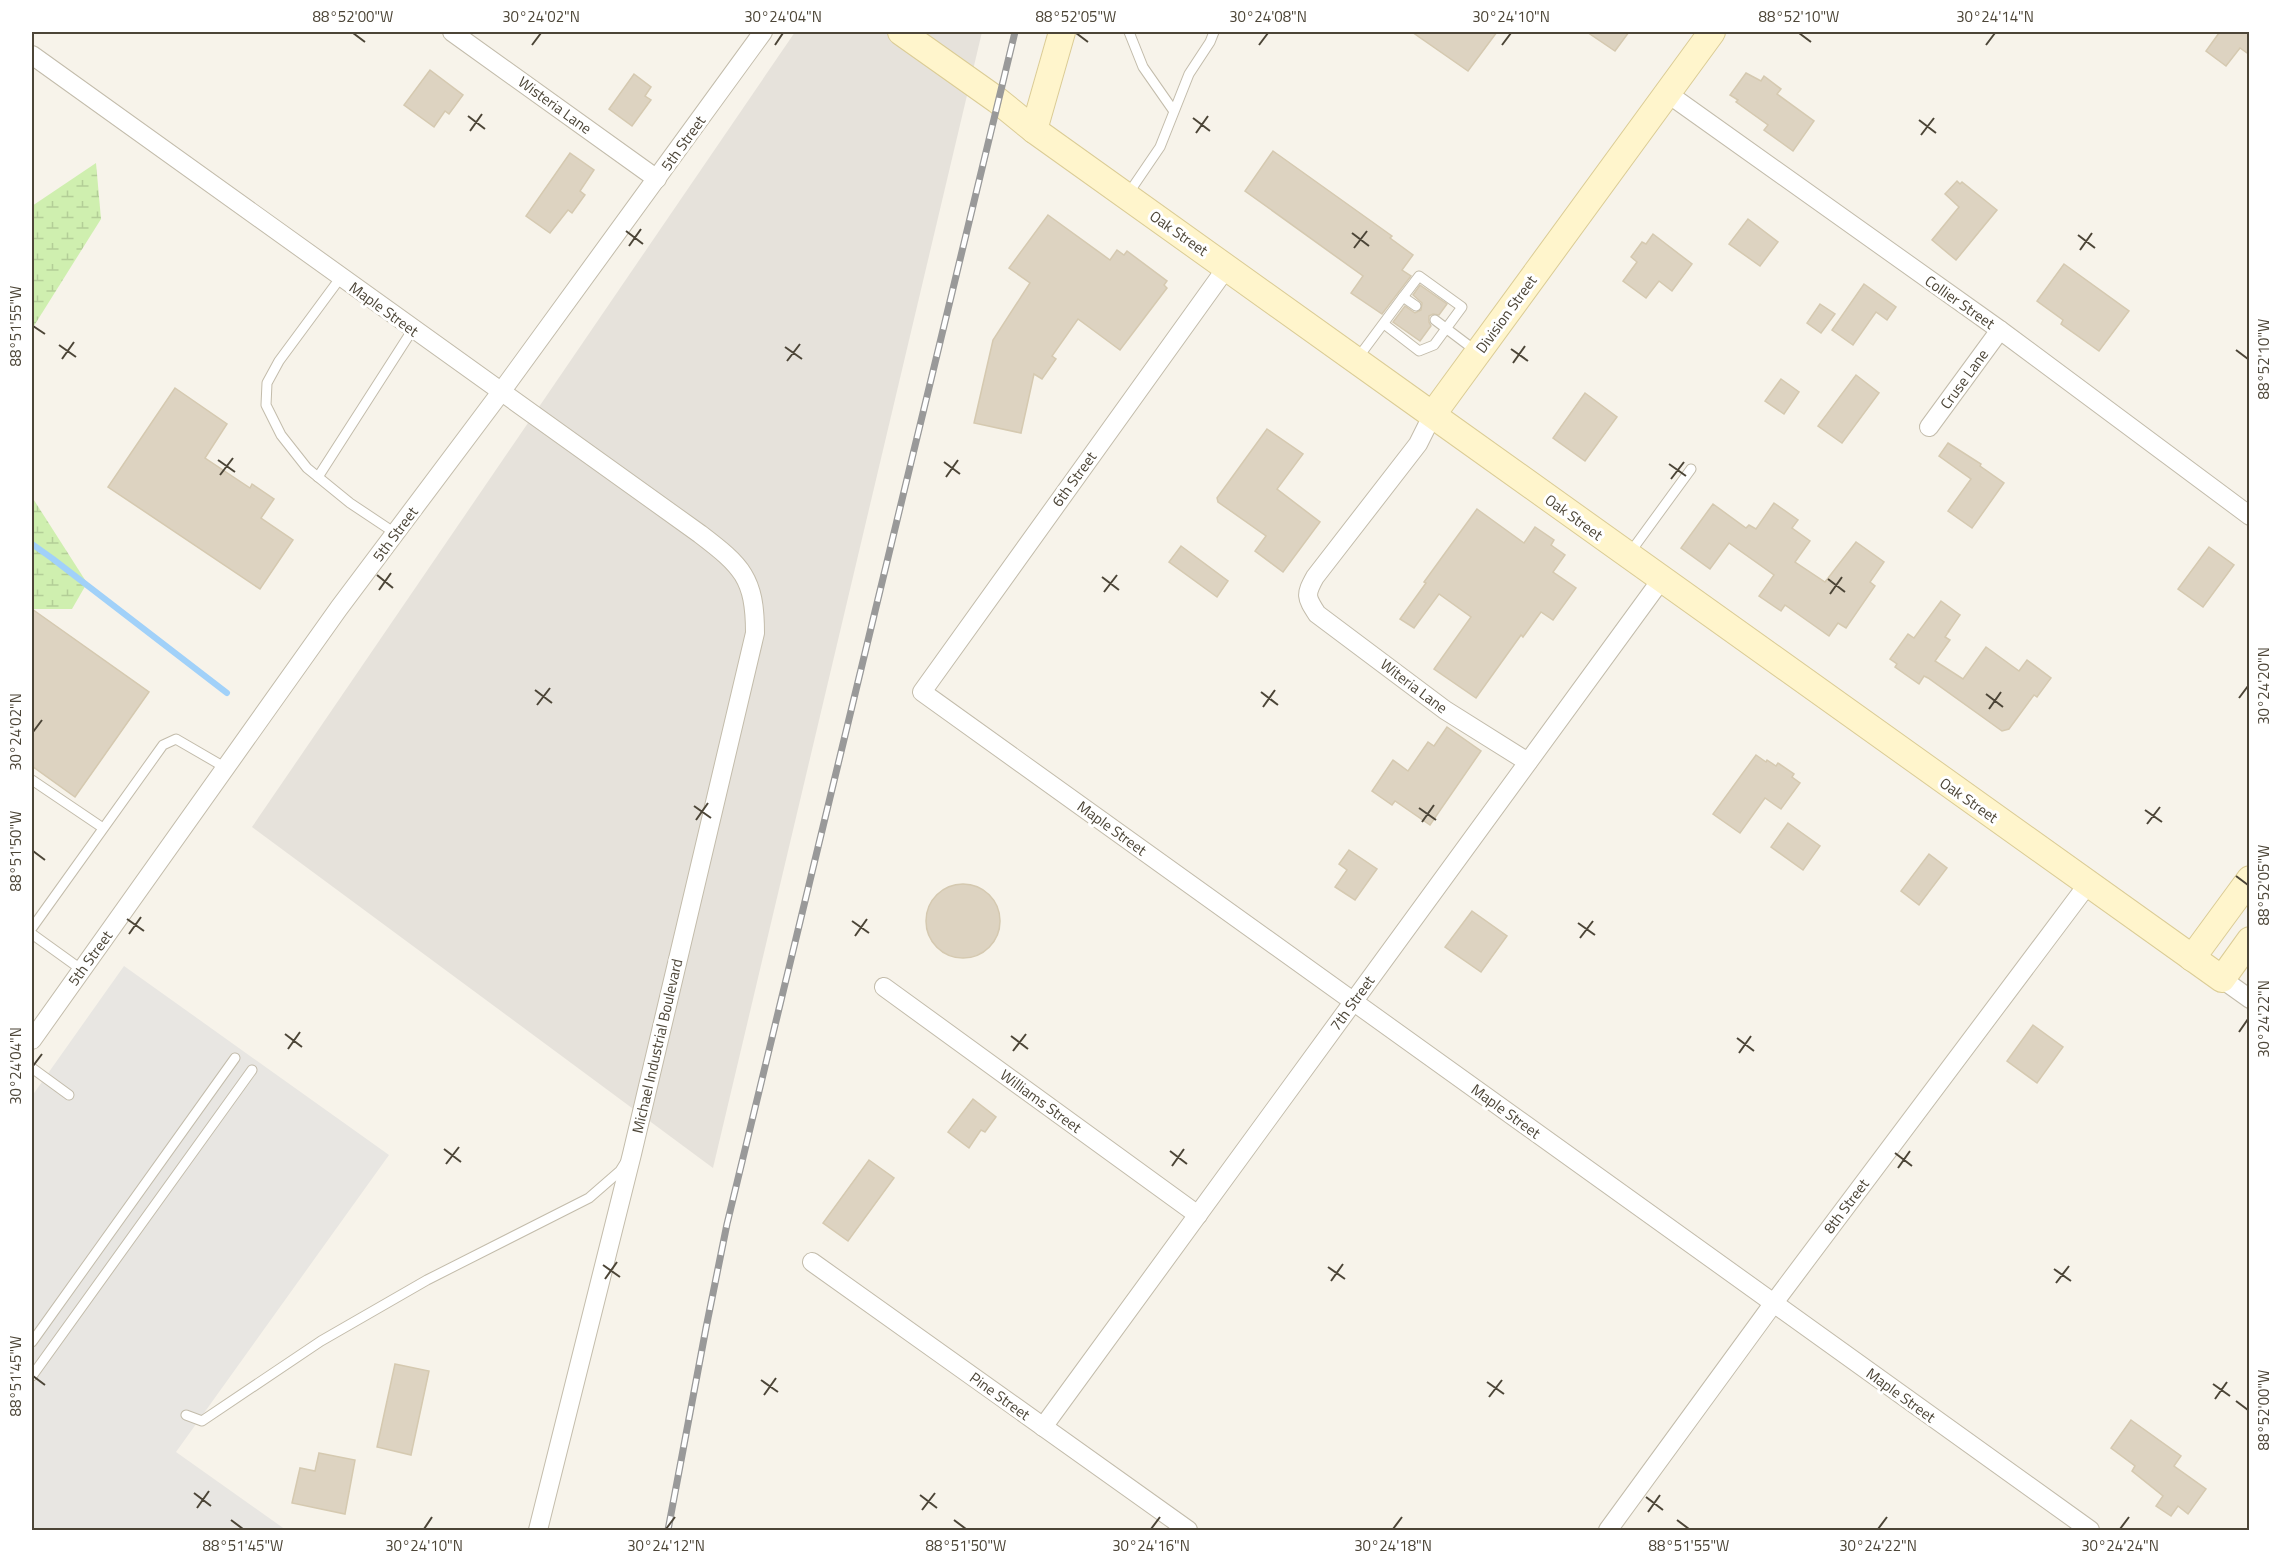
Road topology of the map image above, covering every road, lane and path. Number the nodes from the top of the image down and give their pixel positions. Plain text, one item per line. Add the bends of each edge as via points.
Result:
1 (452, 32) edge
2 (763, 32) edge
3 (901, 32) edge
4 (1062, 32) edge
5 (1129, 32) edge
6 (1214, 32) edge
7 (1712, 32) edge
8 (32, 56) edge
9 (1667, 93) junction
10 (1173, 110) junction
11 (1034, 130) junction
12 (657, 179) junction
13 (1127, 196) junction
14 (1227, 267) junction
15 (340, 278) junction
16 (1403, 297) junction
17 (1416, 306) dead end
18 (1435, 320) dead end
19 (1384, 324) junction
20 (1446, 328) junction
21 (412, 329) junction
22 (2000, 330) junction
23 (1478, 352) junction
24 (1356, 359) junction
25 (501, 392) junction
26 (1433, 414) junction
27 (1929, 427) dead end
28 (1691, 469) dead end
29 (318, 477) junction
30 (2250, 516) edge
31 (395, 533) junction
32 (1628, 556) junction
33 (735, 563) joint
34 (1661, 580) junction
35 (1307, 599) joint
36 (922, 692) joint
37 (1528, 762) junction
38 (226, 768) junction
39 (32, 780) edge
40 (103, 828) junction
41 (2250, 879) edge
42 (2088, 884) junction
43 (32, 928) edge
44 (32, 934) edge
45 (2250, 940) edge
46 (2192, 958) junction
47 (82, 970) junction
48 (2222, 979) junction
49 (884, 987) dead end
50 (2250, 999) edge
51 (1354, 1001) junction
52 (32, 1040) edge
53 (235, 1058) dead end
54 (32, 1068) edge
55 (252, 1070) dead end
56 (69, 1095) dead end
57 (632, 1154) junction
58 (1197, 1215) junction
59 (812, 1262) dead end
60 (1773, 1304) junction
61 (32, 1342) edge
62 (32, 1376) edge
63 (186, 1415) dead end
64 (1043, 1427) junction
65 (538, 1530) edge
66 (1188, 1530) edge
67 (1608, 1530) edge
68 (2091, 1530) edge

1 - 12 street, Wisteria Lane
2 - 12 street, 5th Street
3 - 11 main road, Oak Street
4 - 11 main road
5 - 10 lane via 1143,67
6 - 10 lane
7 - 9 main road, Division Street
8 - 15 street, Maple Street
9 - 22 street, Collier Street
9 - 23 main road, Division Street
10 - 13 lane via 1160,147
11 - 13 main road, Oak Street
12 - 25 street, 5th Street
13 - 14 main road, Oak Street
14 - 24 main road, Oak Street
14 - 36 street, 6th Street
15 - 21 street, Maple Street
15 - 29 lane via 267,383 266,405 281,435
16 - 17 lane
16 - 19 lane
16 - 20 lane via 1419,276 1453,300 1462,307
18 - 20 lane
19 - 20 lane via 1419,351 1434,345
19 - 24 lane
20 - 23 lane
21 - 25 street, Maple Street
21 - 29 lane
22 - 27 street, Cruse Lane
22 - 30 street, Collier Street
23 - 26 main road, Division Street
24 - 26 main road, Oak Street
25 - 31 street, 5th Street
25 - 33 street, Maple Street
26 - 32 main road, Oak Street
26 - 35 street, Division Street via 1418,444 1315,577
28 - 32 lane
29 - 31 lane
31 - 38 street, 5th Street
32 - 34 main road, Oak Street
33 - 57 street, Michael Industrial Boulevard via 752,592 755,633
34 - 37 street, 7th Street
34 - 42 main road, Oak Street
35 - 37 street, Witeria Lane via 1317,614 1445,710
36 - 51 street, Maple Street
37 - 51 street, 7th Street
38 - 40 lane via 176,740 162,745
38 - 47 street, 5th Street
39 - 40 lane
40 - 43 lane
41 - 46 main road
42 - 46 main road, Oak Street
42 - 60 street, 8th Street
44 - 47 lane
45 - 48 main road
46 - 48 main road, Oak Street
47 - 52 street, 5th Street
48 - 50 street, Oak Street
49 - 58 street, Williams Street
51 - 58 street, 7th Street
51 - 60 street, Maple Street
53 - 61 lane
54 - 56 lane
55 - 62 lane
57 - 63 lane via 620,1171 588,1198 427,1280 321,1341 202,1421
57 - 65 street, Michael Industrial Boulevard
58 - 64 street, 7th Street
59 - 64 street, Pine Street
60 - 67 street, 8th Street
60 - 68 street, Maple Street
64 - 66 street, Pine Street

